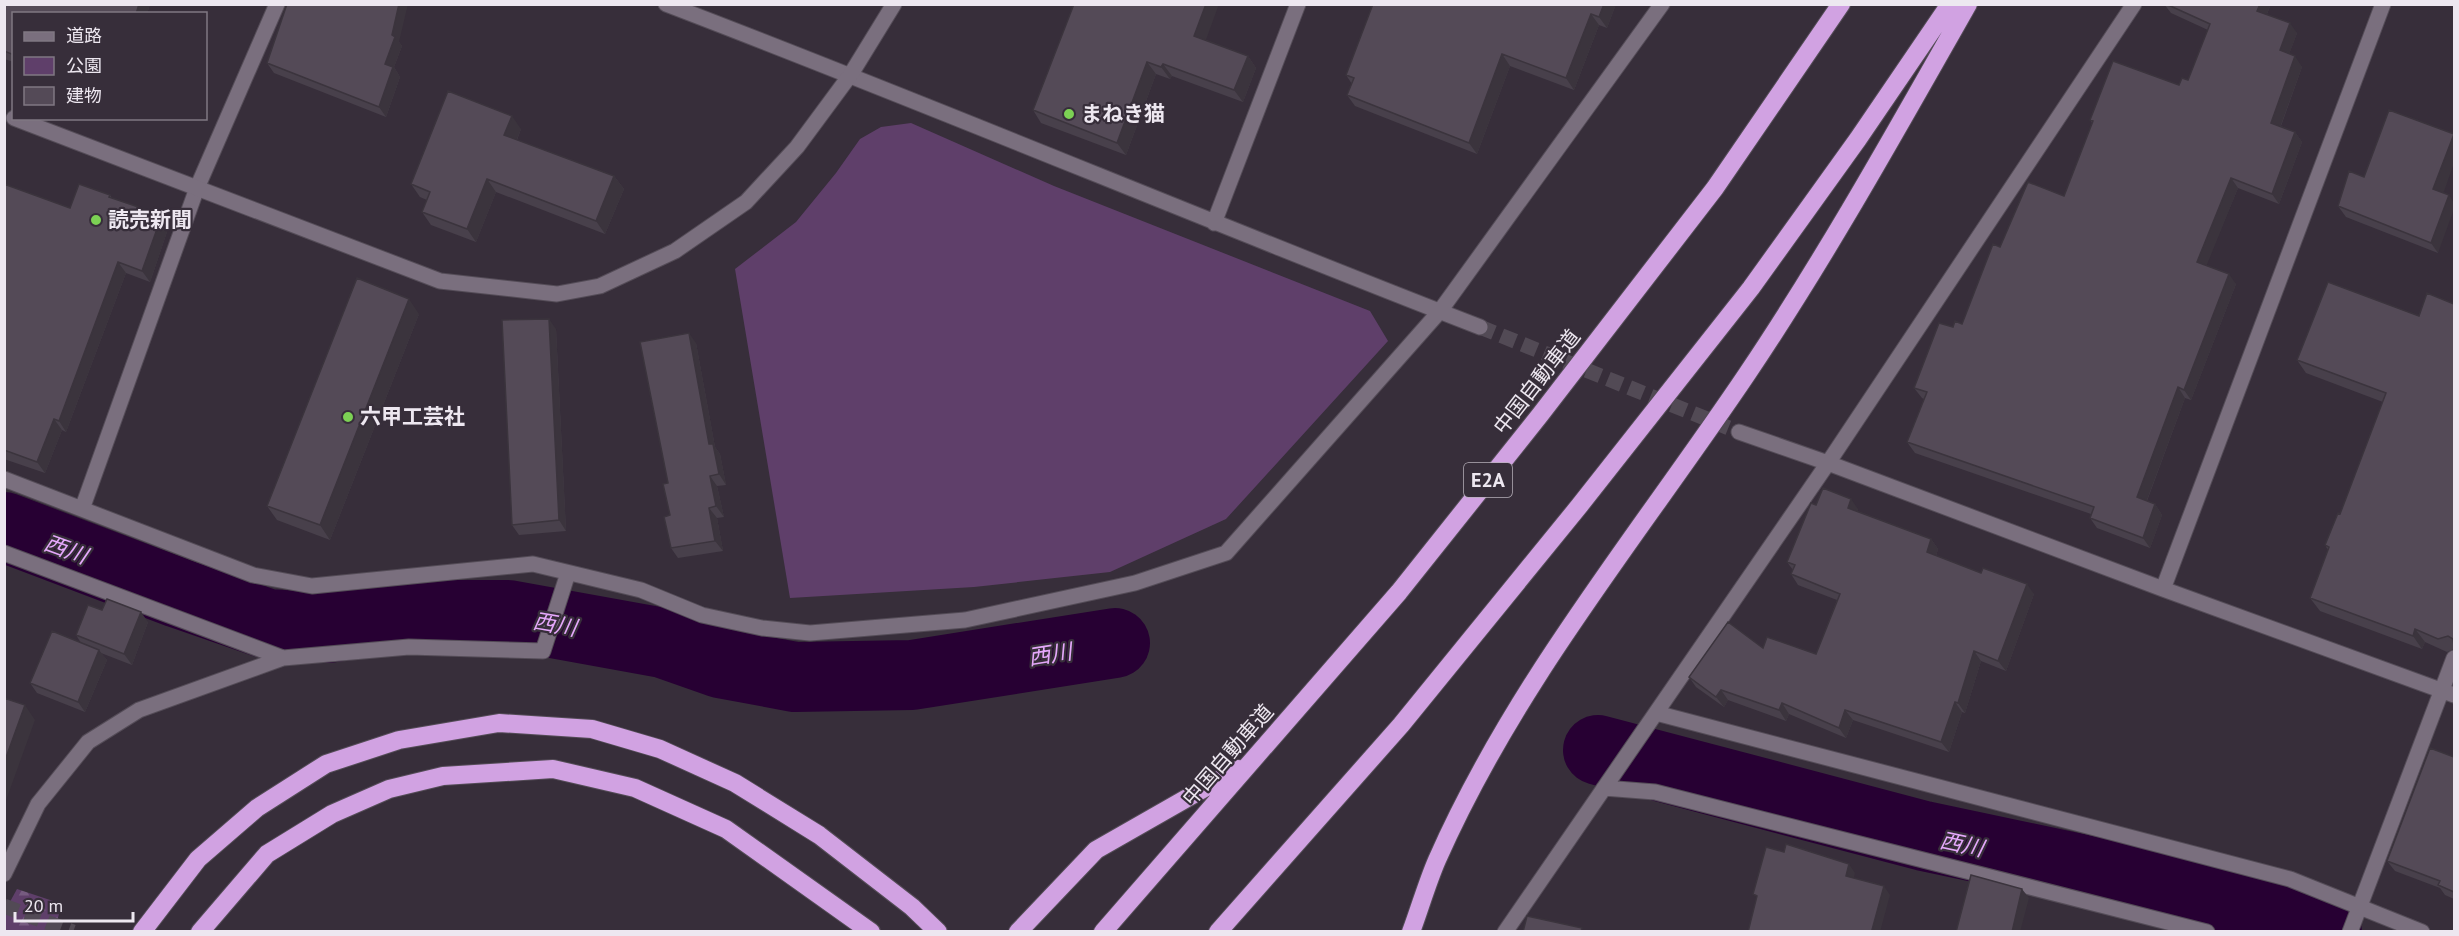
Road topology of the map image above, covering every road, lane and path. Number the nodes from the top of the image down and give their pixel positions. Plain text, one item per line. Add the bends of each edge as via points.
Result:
1 (277, 4) edge
2 (666, 4) edge
3 (894, 4) edge
4 (1298, 4) edge
5 (1662, 4) edge
6 (1841, 4) edge
7 (1950, 4) edge
8 (1968, 4) edge
9 (2134, 4) edge
10 (2384, 4) edge
11 (851, 74) junction
12 (19, 120) edge
13 (197, 188) junction
14 (1214, 223) junction
15 (1440, 311) junction
16 (1480, 327) tunnel mouth
17 (1739, 432) tunnel mouth
18 (1828, 463) junction
19 (4, 479) edge
20 (82, 509) junction
21 (4, 553) edge
22 (568, 573) junction
23 (2163, 589) junction
24 (283, 658) junction
25 (2454, 658) edge
26 (2448, 693) edge
27 (1656, 713) junction
28 (1252, 761) junction
29 (1608, 782) junction
30 (4, 874) edge
31 (2359, 906) junction
32 (2351, 928) edge
33 (142, 932) edge
34 (200, 932) edge
35 (871, 932) edge
36 (938, 932) edge
37 (1018, 932) edge
38 (1103, 932) edge
39 (1218, 932) edge
40 (1411, 932) edge
41 (1505, 932) edge
42 (2207, 932) edge
43 (2422, 932) edge

1 - 13 street
2 - 11 street
3 - 11 street
4 - 14 street
5 - 15 street
6 - 28 highway, 中国自動車道 / E2A via 1715,188 1540,415 1399,592
7 - 39 highway via 1751,288 1587,496 1401,725
8 - 40 highway via 1822,258 1747,374 1585,604 1510,721 1436,861
9 - 18 street
10 - 23 street
11 - 13 street via 797,147 746,202 675,251 600,286 557,294 440,282
11 - 14 street
12 - 13 street
13 - 20 street
14 - 15 street
15 - 16 street
15 - 22 street via 1226,553 1134,583 965,620 810,633 702,615 640,590
17 - 18 street
18 - 23 street
18 - 27 street
19 - 20 street
20 - 22 street via 254,575 312,586 533,564
21 - 24 street
22 - 24 street via 543,651 409,647
23 - 26 street
24 - 30 street via 139,710 88,742 38,804
25 - 26 street
26 - 31 street
27 - 29 street
27 - 31 street via 2290,879
28 - 37 highway via 1096,850
28 - 38 highway, 中国自動車道 / E2A
29 - 41 street
29 - 42 street
31 - 32 street
31 - 43 street
33 - 36 highway via 198,859 258,808 326,764 399,740 499,723 592,729 660,749 735,783 819,835
34 - 35 highway via 267,854 332,814 389,789 443,776 553,769 635,788 726,829

